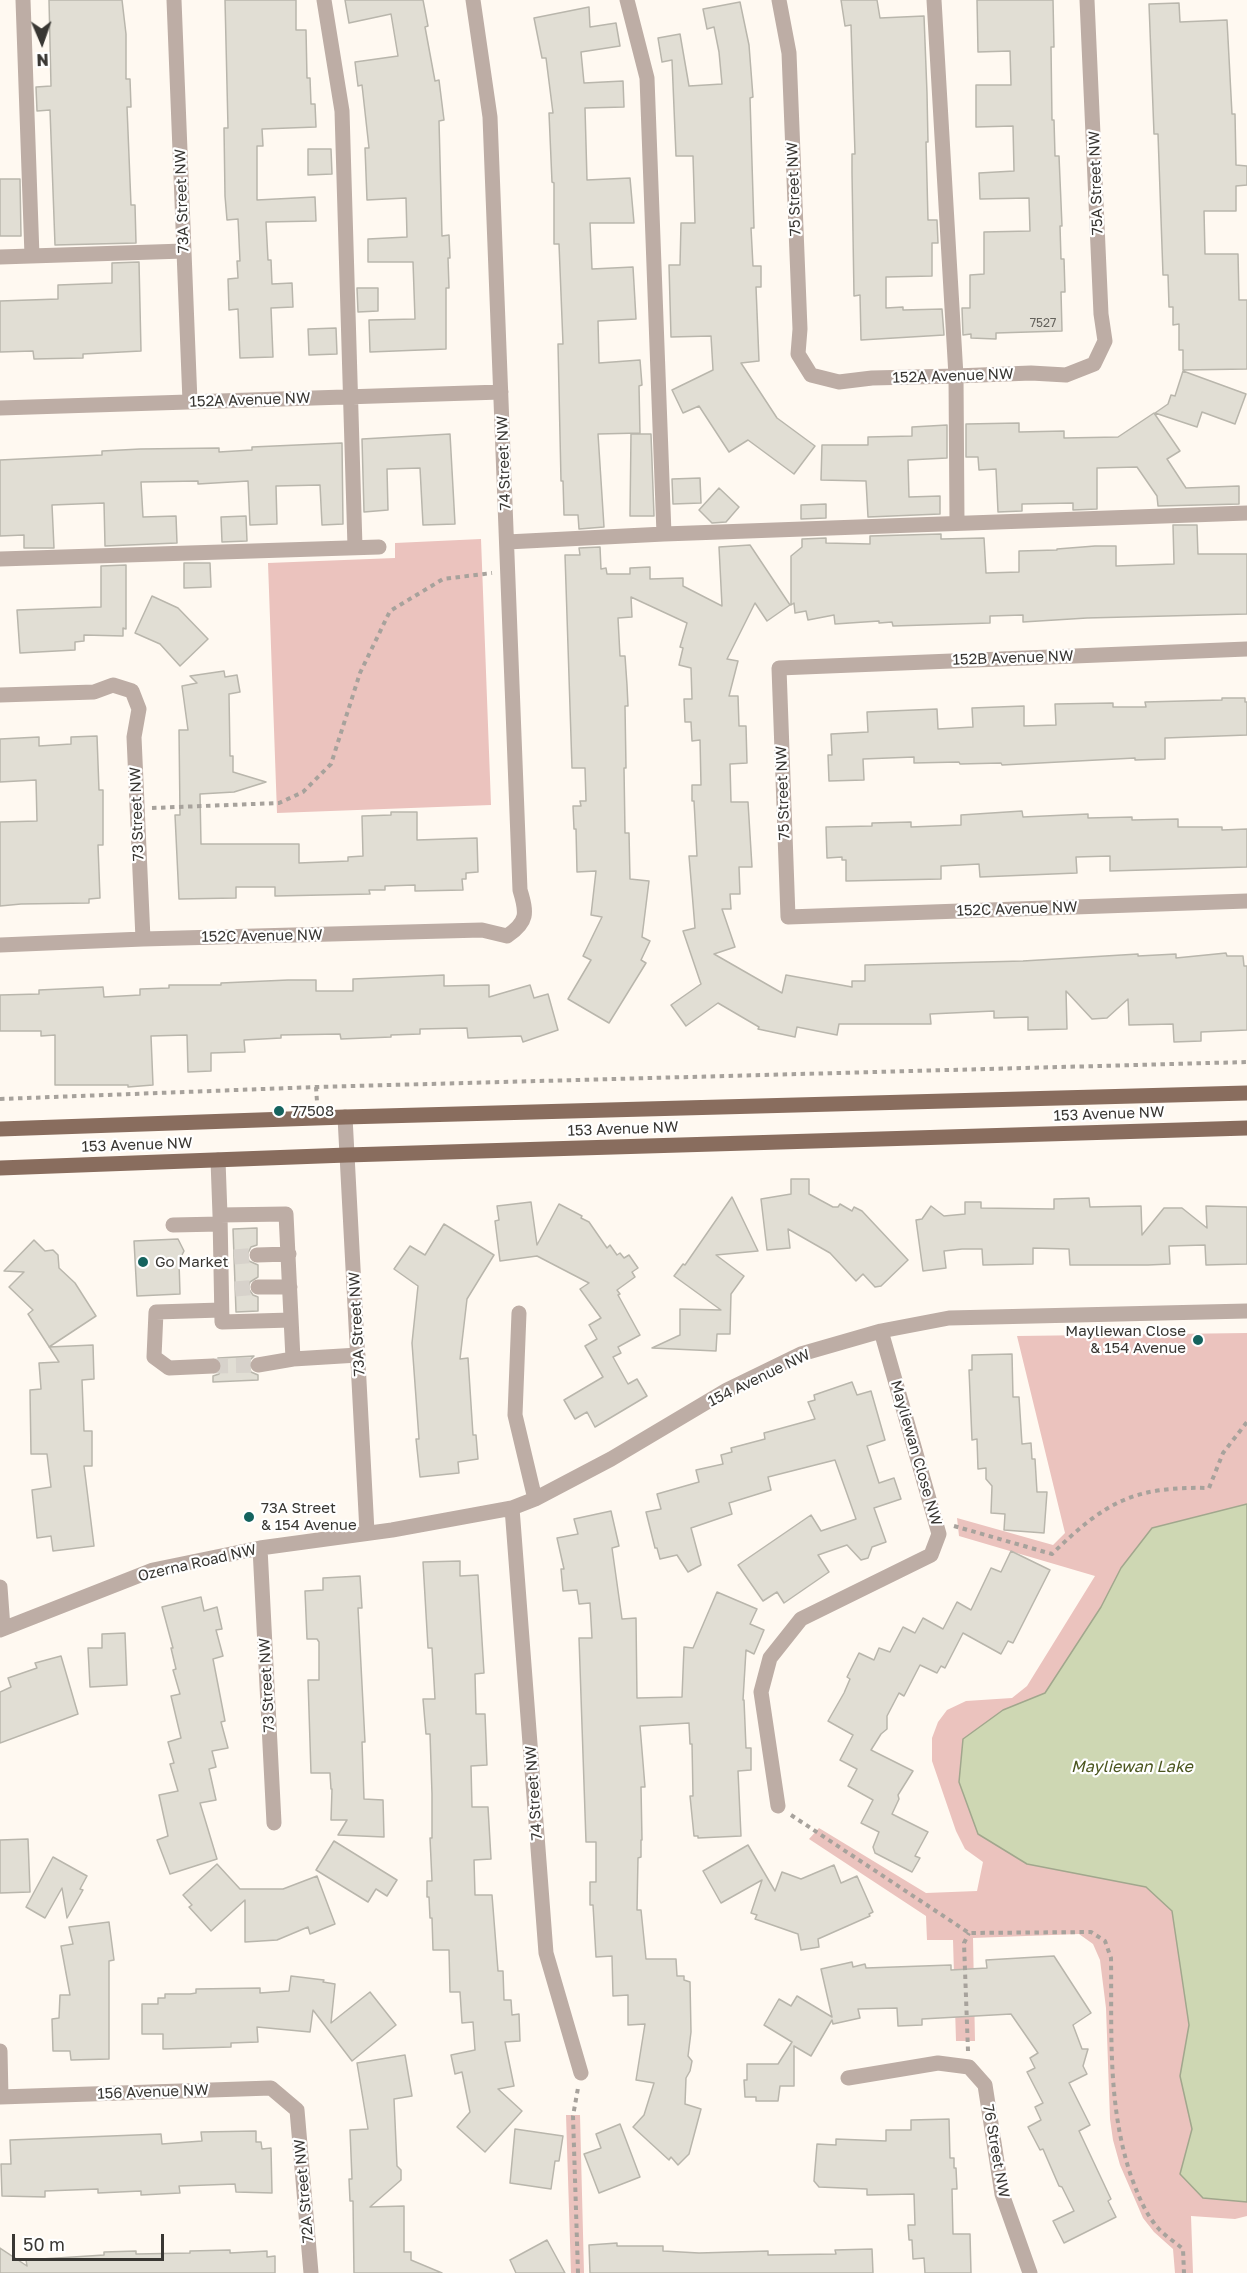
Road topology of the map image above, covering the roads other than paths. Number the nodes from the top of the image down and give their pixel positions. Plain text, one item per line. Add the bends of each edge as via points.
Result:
1 (23, 0) edge
2 (174, 0) edge
3 (324, 0) edge
4 (473, 0) edge
5 (627, 0) edge
6 (779, 0) edge
7 (934, 0) edge
8 (1087, 0) edge
9 (184, 251) junction
10 (32, 256) junction
11 (0, 257) edge
12 (1094, 364) joint
13 (811, 375) joint
14 (956, 376) junction
15 (501, 392) junction
16 (351, 397) junction
17 (190, 402) junction
18 (0, 408) edge
19 (1247, 513) edge
20 (957, 523) junction
21 (664, 534) junction
22 (507, 542) junction
23 (355, 547) junction
24 (379, 547) dead end
25 (0, 559) edge
26 (1247, 649) edge
27 (779, 668) joint
28 (0, 695) edge
29 (1247, 902) edge
30 (788, 917) joint
31 (521, 927) joint
32 (142, 939) junction
33 (0, 945) edge
34 (1247, 1093) edge
35 (345, 1117) junction
36 (1247, 1128) edge
37 (0, 1129) edge
38 (347, 1155) junction
39 (218, 1160) junction
40 (0, 1168) edge
41 (220, 1220) junction
42 (173, 1225) dead end
43 (289, 1254) junction
44 (257, 1255) tunnel mouth
45 (258, 1287) tunnel mouth
46 (290, 1287) junction
47 (221, 1310) junction
48 (1247, 1311) edge
49 (519, 1313) dead end
50 (291, 1320) junction
51 (882, 1330) junction
52 (358, 1355) junction
53 (293, 1359) junction
54 (258, 1365) tunnel mouth
55 (213, 1366) tunnel mouth
56 (535, 1499) junction
57 (512, 1508) junction
58 (367, 1532) junction
59 (260, 1548) junction
60 (0, 1587) edge
61 (1, 1629) edge
62 (778, 1806) road end
63 (274, 1823) dead end
64 (0, 2051) edge
65 (581, 2073) road end
66 (848, 2078) dead end
67 (1, 2097) edge
68 (297, 2110) joint
69 (311, 2273) edge
70 (1030, 2273) edge

1 - 10 street
2 - 9 street, 73A Street NW
3 - 16 street via 342,111
4 - 15 street, 74 Street NW via 490,117
5 - 21 street via 647,78
6 - 13 street, 75 Street NW via 789,53 798,354
7 - 14 street
8 - 12 street, 75A Street NW via 1105,341
9 - 10 street
9 - 17 street, 73A Street NW
10 - 11 street
12 - 14 street, 152A Avenue NW via 1066,375
13 - 14 street, 152A Avenue NW via 838,382
14 - 20 street
15 - 16 street, 152A Avenue NW
15 - 22 street, 74 Street NW
16 - 17 street, 152A Avenue NW
16 - 23 street
17 - 18 street, 152A Avenue NW
19 - 20 street
20 - 21 street
21 - 22 street
22 - 31 street, 74 Street NW via 520,890 526,910
23 - 24 street
23 - 25 street
26 - 27 street, 152B Avenue NW
27 - 30 street, 75 Street NW
28 - 32 street, 73 Street NW via 94,692 113,685 132,691 139,709 134,737
29 - 30 street, 152C Avenue NW
31 - 32 street, 152C Avenue NW via 507,936 482,930
32 - 33 street, 152C Avenue NW
34 - 35 main road, 153 Avenue NW
35 - 37 main road, 153 Avenue NW
35 - 38 street, 73A Street NW
36 - 38 main road, 153 Avenue NW
38 - 39 main road, 153 Avenue NW
38 - 52 street, 73A Street NW
39 - 40 main road, 153 Avenue NW
39 - 41 street
41 - 42 street
41 - 43 street via 286,1214
41 - 47 street via 228,1289
43 - 44 street
43 - 46 street
45 - 46 street
46 - 50 street
47 - 50 street via 222,1322
47 - 55 street via 156,1312 154,1357 169,1368
48 - 51 street, 154 Avenue NW via 949,1318
49 - 56 street via 515,1415
50 - 53 street
51 - 56 street, 154 Avenue NW via 801,1354 727,1390
51 - 62 street, Mayliewan Close NW via 939,1534 931,1556 801,1619 770,1658 761,1692
52 - 53 street
52 - 58 street, 73A Street NW
53 - 54 street
56 - 57 street, 154 Avenue NW
57 - 58 street, 154 Avenue NW
57 - 65 street, 74 Street NW via 546,1953
58 - 59 street, Ozerna Road NW
59 - 61 street, Ozerna Road NW via 153,1570
59 - 63 street, 73 Street NW
60 - 61 street
64 - 67 street, 156 Avenue NW
66 - 70 street, 76 Street NW via 938,2062 969,2067 985,2085 1002,2194
67 - 68 street, 156 Avenue NW via 271,2088
68 - 69 street, 72A Street NW

